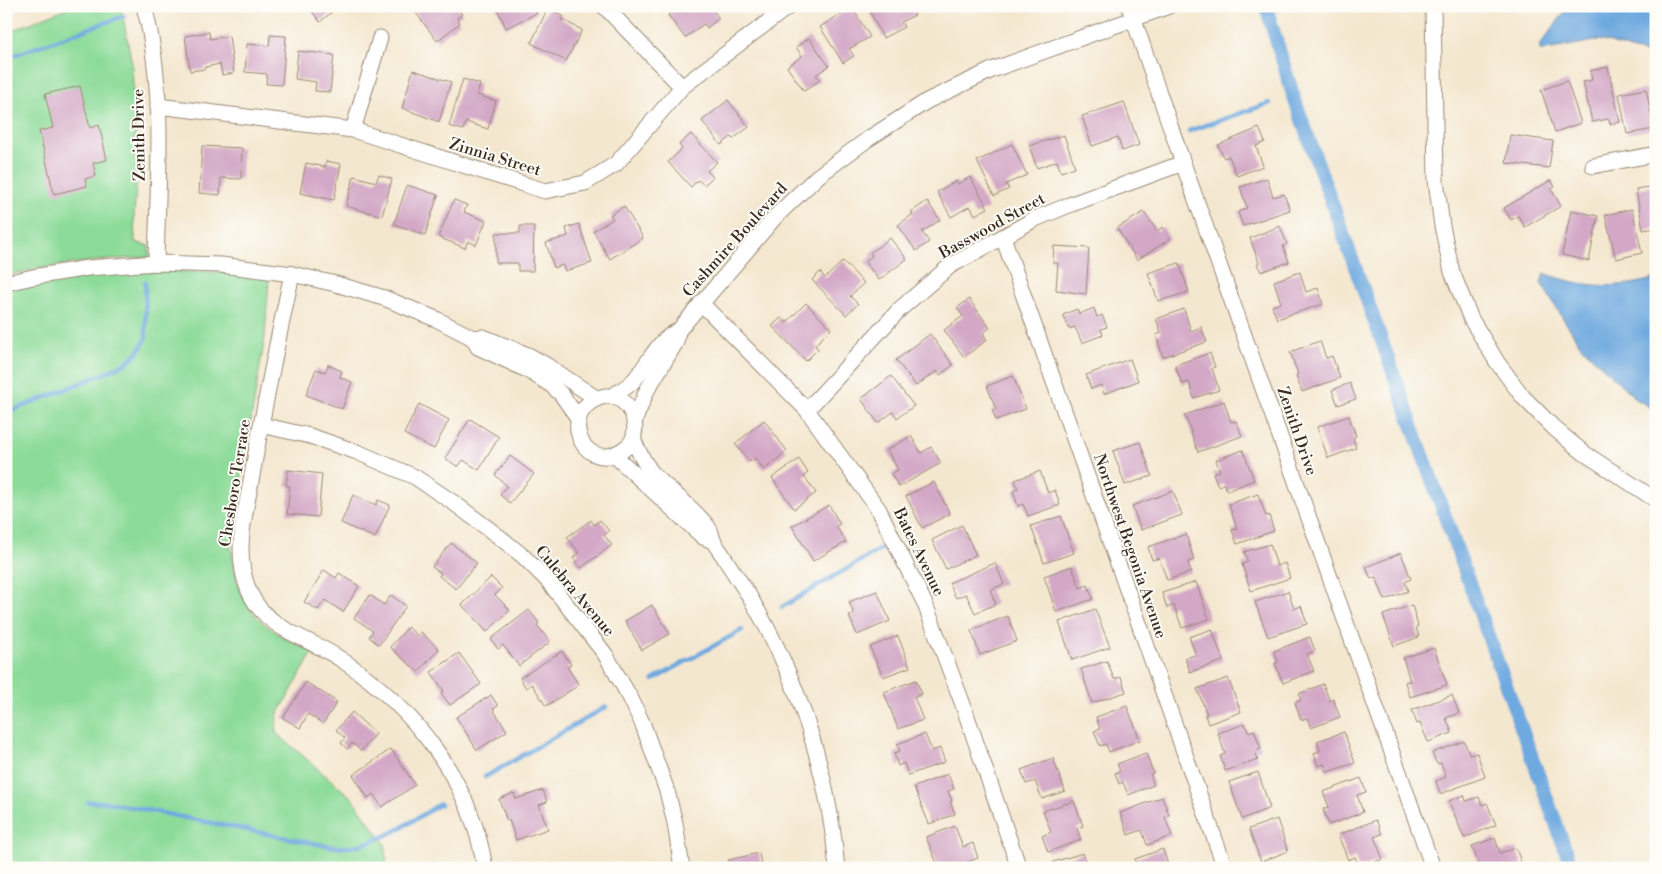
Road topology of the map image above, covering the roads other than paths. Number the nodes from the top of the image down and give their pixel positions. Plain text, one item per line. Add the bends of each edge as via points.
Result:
1 (144, 6) edge
2 (604, 6) edge
3 (789, 6) edge
4 (1169, 6) edge
5 (1423, 6) edge
6 (1433, 6) edge
7 (1132, 12) edge
8 (380, 38) dead end
9 (1433, 51) junction
10 (682, 87) junction
11 (158, 106) junction
12 (353, 130) junction
13 (1656, 154) edge
14 (1183, 163) junction
15 (1593, 166) dead end
16 (1003, 237) junction
17 (156, 263) junction
18 (292, 274) junction
19 (6, 283) edge
20 (701, 303) junction
21 (678, 332) junction
22 (473, 338) junction
23 (612, 396) junction
24 (596, 398) junction
25 (807, 410) junction
26 (578, 418) junction
27 (634, 422) junction
28 (260, 425) junction
29 (633, 439) junction
30 (614, 455) junction
31 (1656, 500) edge
32 (713, 541) junction
33 (485, 868) edge
34 (682, 868) edge
35 (837, 868) edge
36 (1019, 868) edge
37 (1225, 868) edge
38 (1433, 868) edge

1 - 11 street, Zenith Drive via 151,35
2 - 10 street
3 - 10 street, Zinnia Street
4 - 7 street, Cashmire Boulevard
5 - 9 street
6 - 9 street
7 - 14 street, Zenith Drive
7 - 20 street, Cashmire Boulevard via 992,70 927,101 868,139 818,176 776,216
8 - 12 street
9 - 31 street via 1436,180 1442,226 1452,272 1471,318 1497,362 1529,404 1584,453
10 - 12 street, Zinnia Street via 616,164 585,183 545,191
11 - 12 street, Zinnia Street
11 - 17 street, Zenith Drive
13 - 15 street
14 - 16 street, Basswood Street via 1068,205
14 - 38 street, Zenith Drive
16 - 25 street, Basswood Street via 950,266 900,309
16 - 37 street, Northwest Begonia Avenue
17 - 18 street via 221,264
17 - 19 street via 88,268
18 - 22 street via 384,298
18 - 28 street, Chesboro Terrace
20 - 21 street, Cashmire Boulevard
20 - 25 street, Bates Avenue
21 - 23 street, Cashmire Boulevard via 669,335 634,381
21 - 27 street, Cashmire Boulevard via 676,342 647,390
22 - 24 street via 483,337 530,356
22 - 26 street via 478,347 550,384
23 - 24 street
23 - 27 street via 627,405
24 - 26 street via 581,410
25 - 36 street, Bates Avenue via 879,510 925,604
26 - 30 street via 579,436 584,446 598,455
27 - 29 street
28 - 33 street, Chesboro Terrace via 240,548 249,592 273,622 341,660 386,693 413,719 432,743 466,801 478,832
28 - 34 street, Culebra Avenue via 310,436 358,452 415,477 502,539 548,581 605,654 631,699 667,791 676,823
29 - 30 street
29 - 32 street via 646,464 694,511 710,530
30 - 32 street via 703,537
32 - 35 street via 751,599 788,674 811,734 823,775

